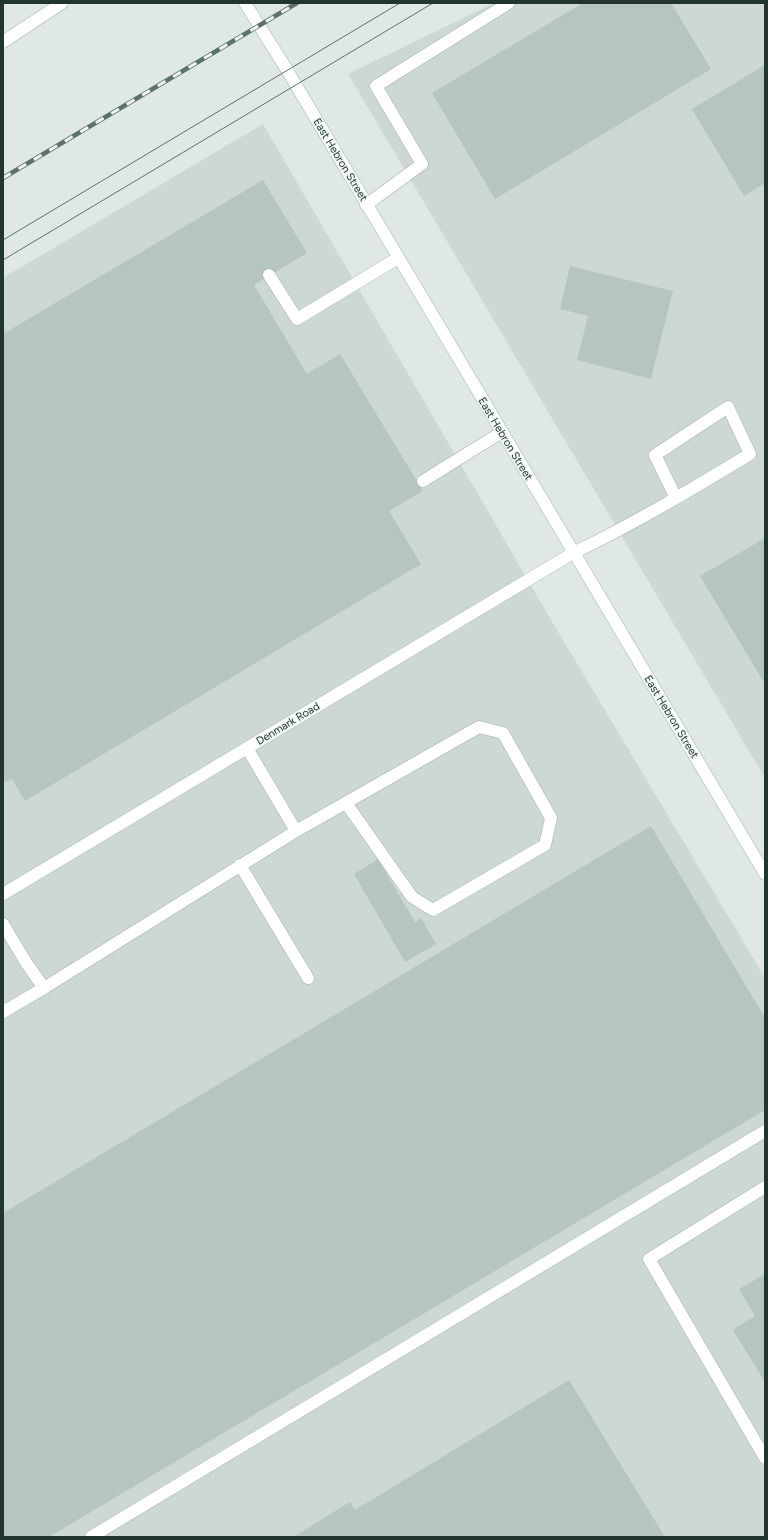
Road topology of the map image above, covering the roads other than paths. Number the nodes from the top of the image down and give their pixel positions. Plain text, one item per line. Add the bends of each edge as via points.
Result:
1 (62, 3) edge
2 (245, 3) edge
3 (509, 3) edge
4 (3, 42) edge
5 (366, 205) junction
6 (398, 258) junction
7 (269, 275) dead end
8 (502, 432) junction
9 (423, 480) dead end
10 (676, 498) junction
11 (573, 554) junction
12 (247, 748) junction
13 (346, 803) junction
14 (296, 831) junction
15 (240, 865) junction
16 (765, 874) edge
17 (3, 894) edge
18 (3, 924) edge
19 (308, 978) dead end
20 (44, 988) junction
21 (3, 1012) edge
22 (765, 1131) edge
23 (765, 1187) edge
24 (765, 1458) edge
25 (91, 1537) edge

1 - 4 street
2 - 5 street, East Hebron Street
3 - 5 street via 376,86 422,164
5 - 6 street, East Hebron Street
6 - 7 street via 297,319
6 - 8 street, East Hebron Street
8 - 9 street
8 - 11 street, East Hebron Street
10 - 10 street, Denmark Road via 750,454 728,407 655,455
10 - 11 street, Denmark Road via 618,532
11 - 12 street, Denmark Road
11 - 16 street, East Hebron Street
12 - 14 street
12 - 17 street, Denmark Road
13 - 13 street via 479,727 503,733 551,818 545,845 432,910 412,897
13 - 14 street
14 - 15 street
15 - 19 street
15 - 20 street
18 - 20 street
20 - 21 street
22 - 25 street
23 - 24 street via 649,1259

